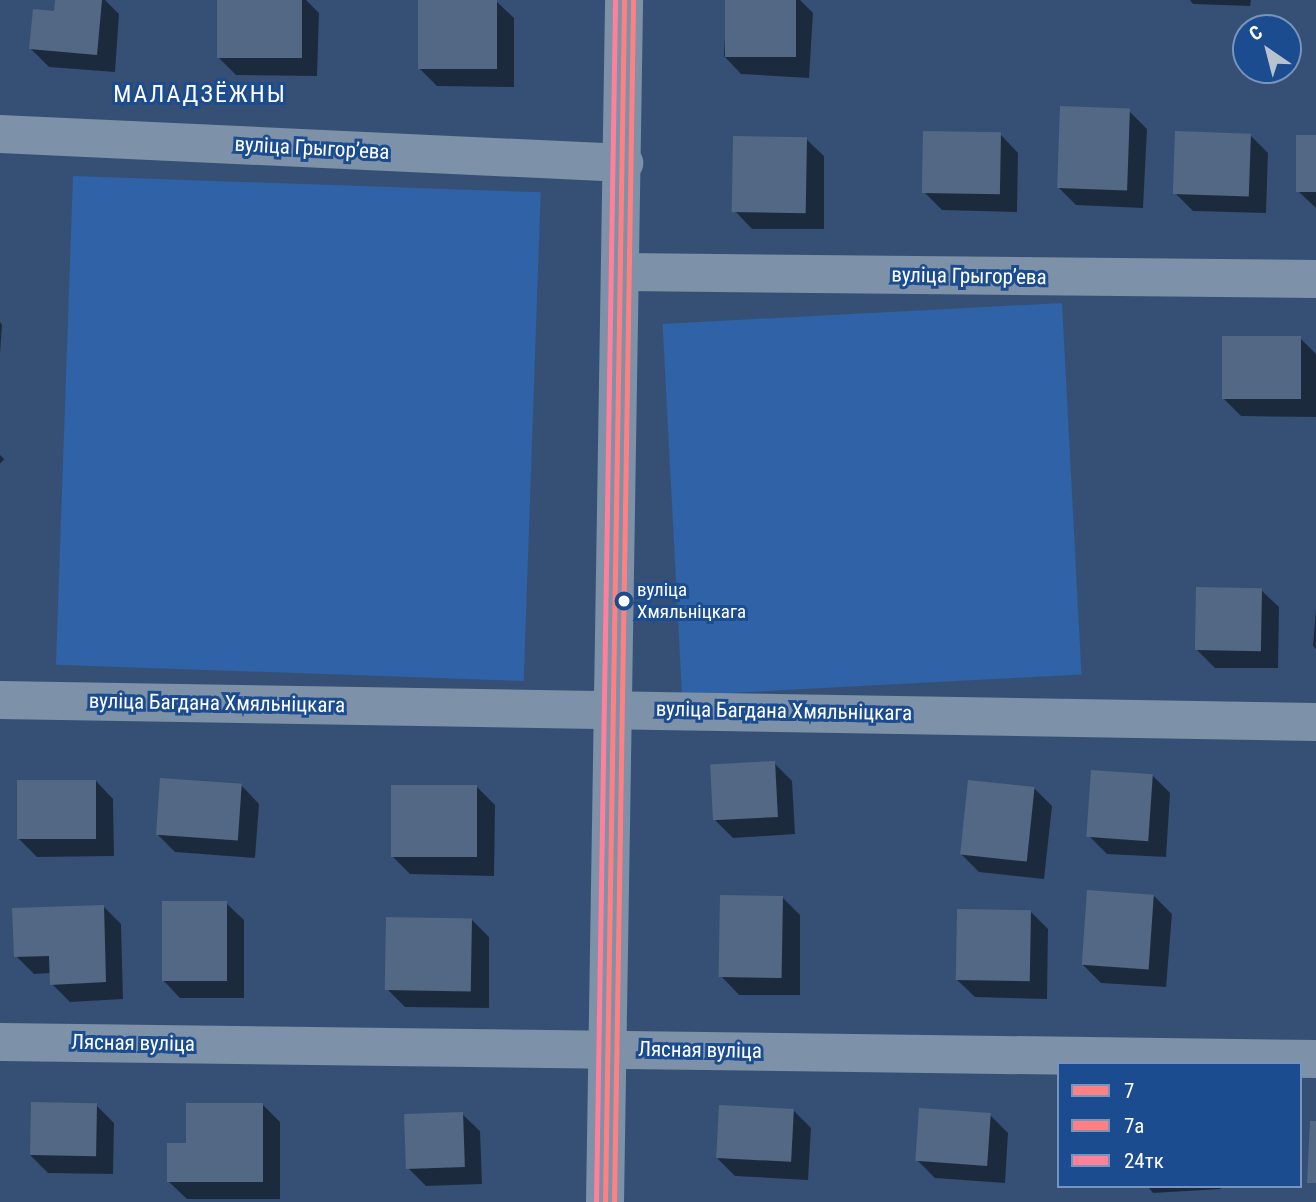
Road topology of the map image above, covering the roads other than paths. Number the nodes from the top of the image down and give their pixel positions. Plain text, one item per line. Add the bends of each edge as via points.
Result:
1 (624, 0) edge
2 (0, 134) edge
3 (624, 163) junction
4 (622, 272) junction
5 (1316, 279) edge
6 (0, 700) edge
7 (614, 708) junction
8 (1316, 722) edge
9 (0, 1042) edge
10 (608, 1048) junction
11 (1316, 1059) edge
12 (605, 1202) edge

1 - 3 street
2 - 3 street, вуліца Грыгорʼева
3 - 4 street
4 - 5 street, вуліца Грыгорʼева
4 - 7 street
6 - 7 street, вуліца Багдана Хмяльніцкага
7 - 8 street, вуліца Багдана Хмяльніцкага
7 - 10 street
9 - 10 street, Лясная вуліца
10 - 11 street, Лясная вуліца
10 - 12 street

